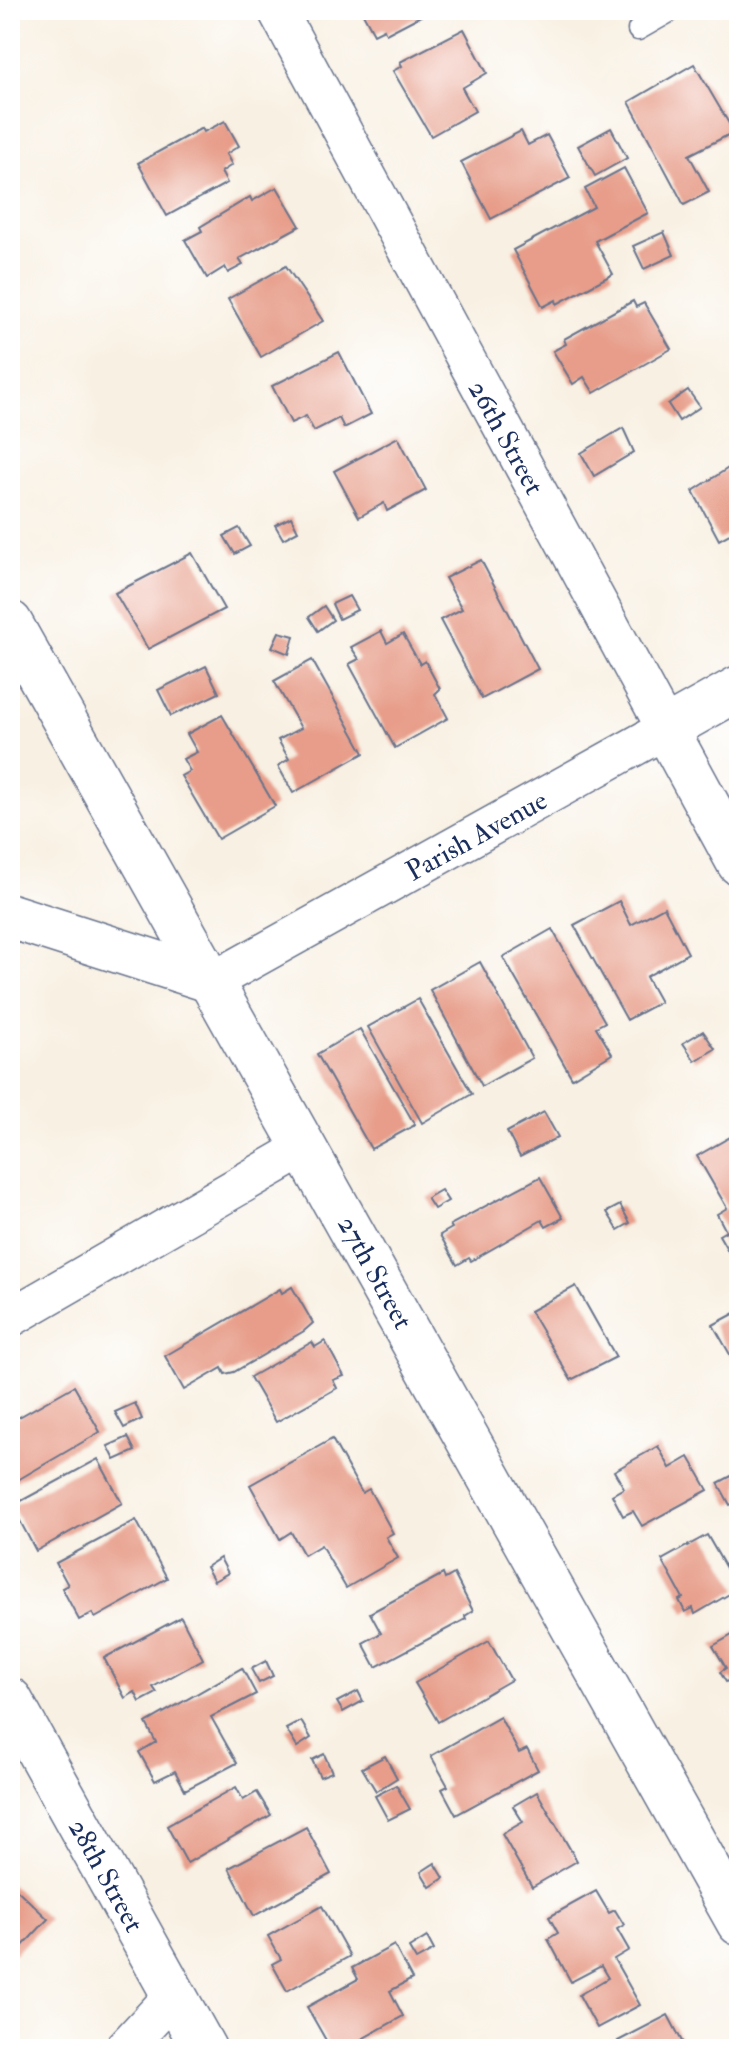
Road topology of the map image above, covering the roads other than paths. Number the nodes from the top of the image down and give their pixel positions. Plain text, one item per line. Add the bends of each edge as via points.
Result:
1 (277, 10) edge
2 (673, 10) edge
3 (638, 30) dead end
4 (10, 623) edge
5 (739, 688) edge
6 (666, 729) junction
7 (739, 863) edge
8 (10, 916) edge
9 (213, 981) junction
10 (306, 1147) junction
11 (10, 1318) edge
12 (10, 1700) edge
13 (739, 1923) edge
14 (174, 1995) junction
15 (124, 2049) edge
16 (204, 2049) edge

1 - 6 street, 26th Street
2 - 3 lane
4 - 9 main road, 27th Street
5 - 6 main road, Parish Avenue
6 - 7 main road, 26th Street
6 - 9 street, Parish Avenue
8 - 9 main road
9 - 10 main road, 27th Street
10 - 11 street
10 - 13 main road, 27th Street
12 - 14 main road, 28th Street
14 - 15 street
14 - 16 main road, 28th Street

